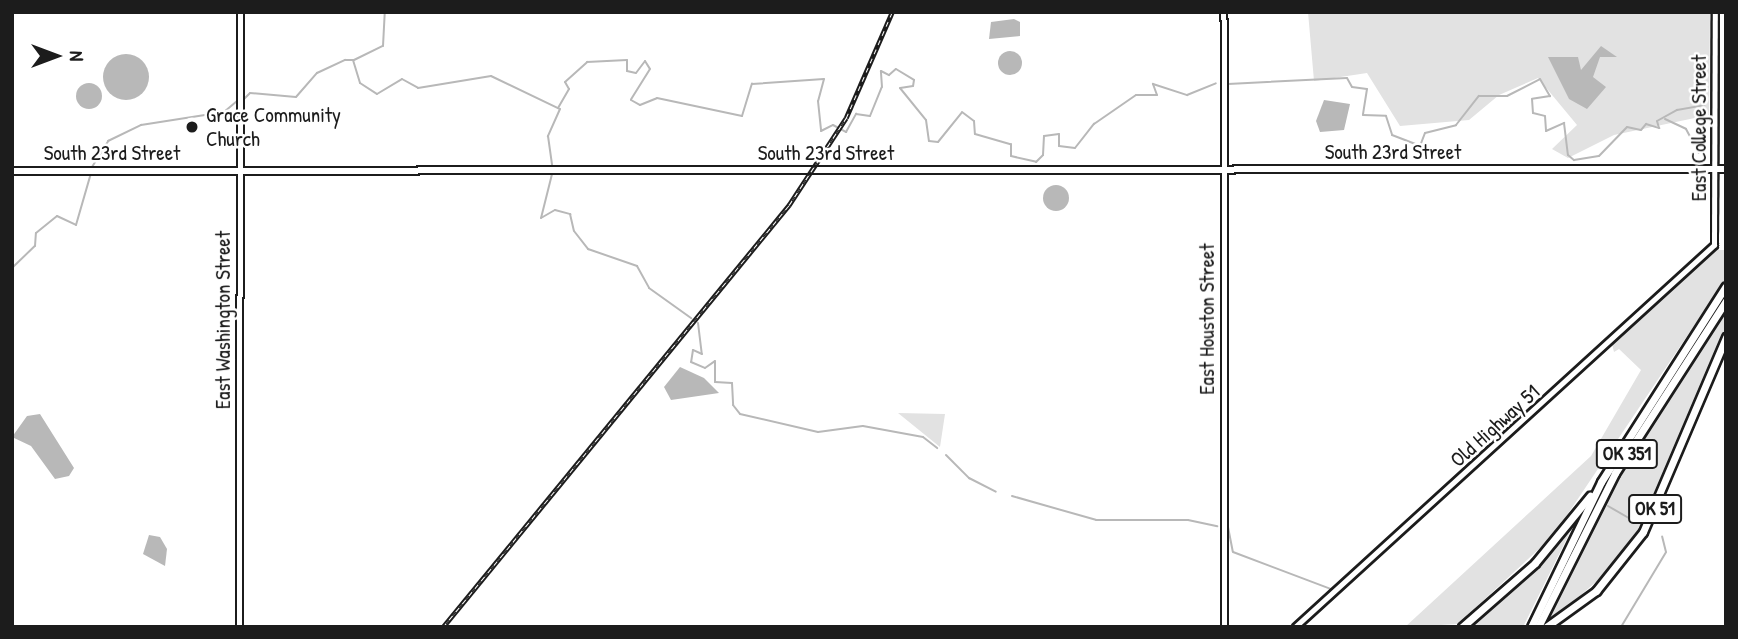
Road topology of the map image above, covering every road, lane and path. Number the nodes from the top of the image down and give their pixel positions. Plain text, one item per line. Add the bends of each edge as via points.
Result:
1 (240, 12) edge
2 (1224, 12) edge
3 (1715, 12) edge
4 (1714, 169) junction
5 (1726, 169) edge
6 (1223, 170) junction
7 (12, 171) edge
8 (239, 171) junction
9 (1714, 245) joint
10 (1726, 285) edge
11 (1726, 301) edge
12 (1726, 337) edge
13 (1601, 482) junction
14 (1547, 626) edge
15 (239, 627) edge
16 (1225, 627) edge
17 (1294, 627) edge
18 (1462, 627) edge
19 (1531, 627) edge
20 (1538, 627) edge

1 - 8 street, East Washington Street
2 - 6 street, East Houston Street
3 - 4 street, East College Street
4 - 5 main road, South 23rd Street
4 - 6 main road, South 23rd Street
4 - 9 street, East College Street
6 - 8 main road, South 23rd Street
6 - 16 street, East Houston Street
7 - 8 main road, South 23rd Street
8 - 15 street, East Washington Street
9 - 17 street, Old Highway 51
10 - 13 highway, OK 51
11 - 20 highway, OK 351 via 1615,473
12 - 14 highway, OK 51 via 1643,532 1596,591
13 - 18 highway, OK 51 via 1535,563
13 - 19 highway, OK 351

